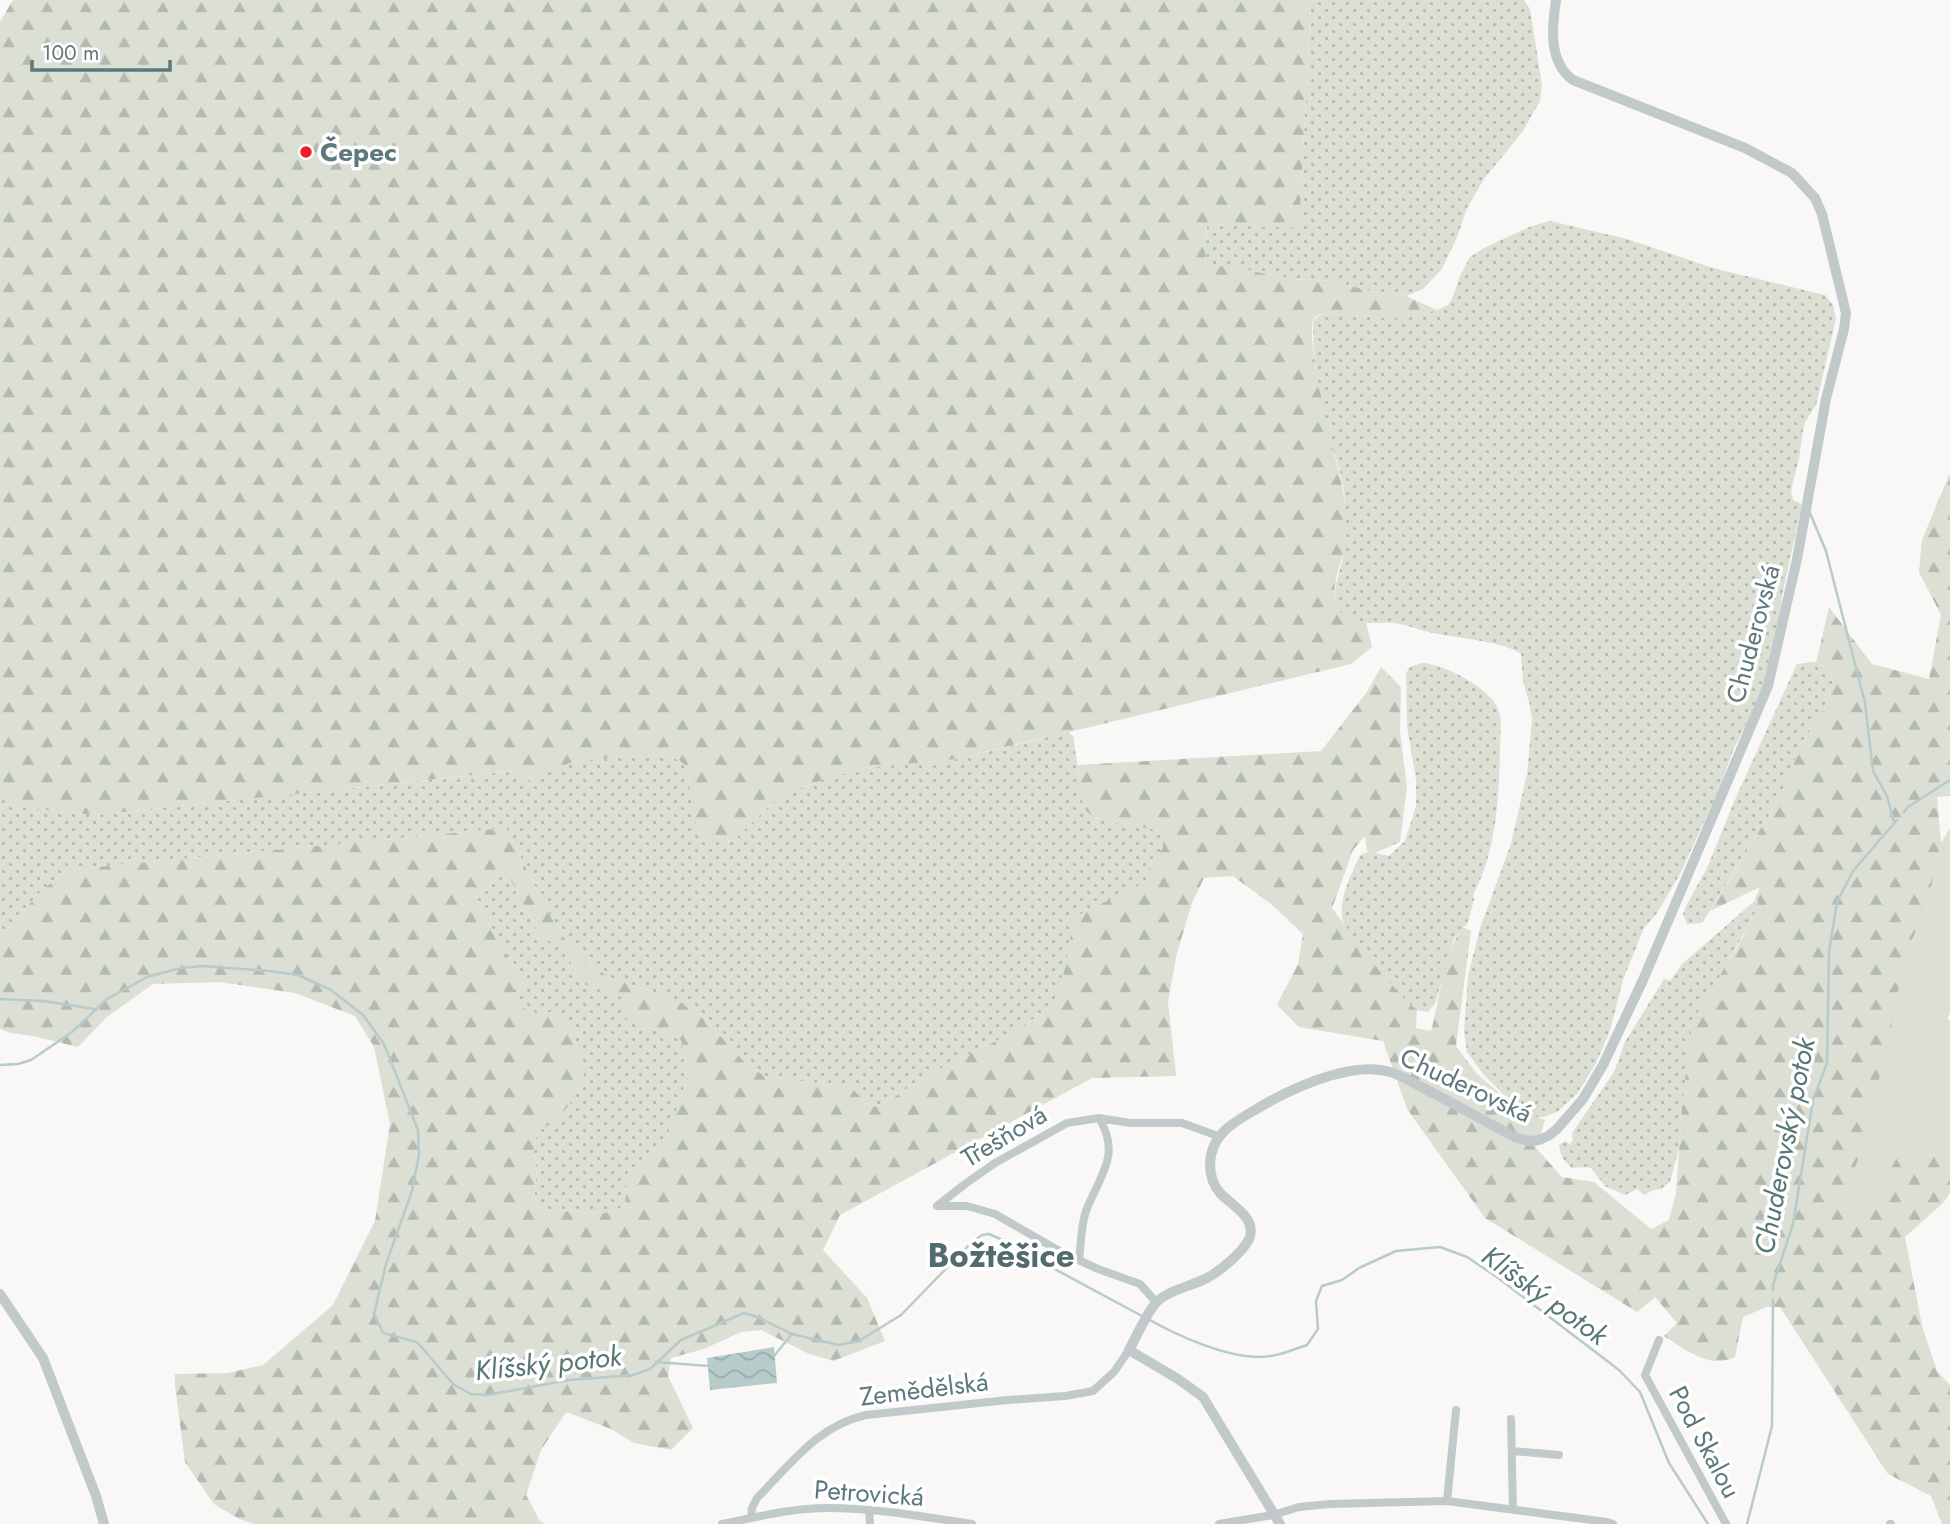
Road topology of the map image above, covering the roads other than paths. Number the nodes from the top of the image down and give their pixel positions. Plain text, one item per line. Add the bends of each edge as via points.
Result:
1 (1556, 0) edge
2 (1099, 1118) junction
3 (1218, 1136) junction
4 (1079, 1260) junction
5 (0, 1294) edge
6 (1156, 1302) junction
7 (1659, 1340) dead end
8 (1129, 1350) junction
9 (1456, 1410) dead end
10 (1511, 1419) dead end
11 (1512, 1451) junction
12 (1559, 1455) dead end
13 (1447, 1501) junction
14 (869, 1510) junction
15 (1513, 1510) junction
16 (751, 1518) junction
17 (1277, 1519) edge
18 (104, 1524) edge
19 (722, 1524) edge
20 (870, 1524) edge
21 (972, 1524) edge
22 (1219, 1524) edge
23 (1613, 1524) edge
24 (1726, 1524) edge

1 - 3 street, Chuderovská via 1555,56 1565,74 1745,148 1791,173 1815,198 1822,214 1846,313 1768,686 1603,1065 1583,1099 1557,1129 1538,1140 1517,1138 1391,1072 1367,1070 1298,1087
2 - 3 street, Třešňová via 1182,1123
2 - 4 street via 1107,1132 1109,1162 1085,1213
2 - 4 street, Třešňová via 1067,1123 995,1163 937,1206 967,1206 995,1214
3 - 6 street via 1211,1156 1212,1177 1221,1194 1245,1215 1250,1237 1239,1253 1208,1278
4 - 6 street via 1140,1284
5 - 18 street via 43,1358
6 - 8 street
7 - 24 street, Pod Skalou via 1645,1375
8 - 16 street, Zemědělská via 1099,1387 1085,1393 852,1418 813,1441 757,1498
8 - 17 street via 1203,1396
9 - 13 street
10 - 11 street
11 - 12 street
11 - 15 street
13 - 15 street
13 - 17 street via 1299,1507
14 - 16 street, Petrovická via 793,1510
14 - 20 street
14 - 21 street, Petrovická
15 - 23 street
16 - 19 street, Petrovická
17 - 22 street

